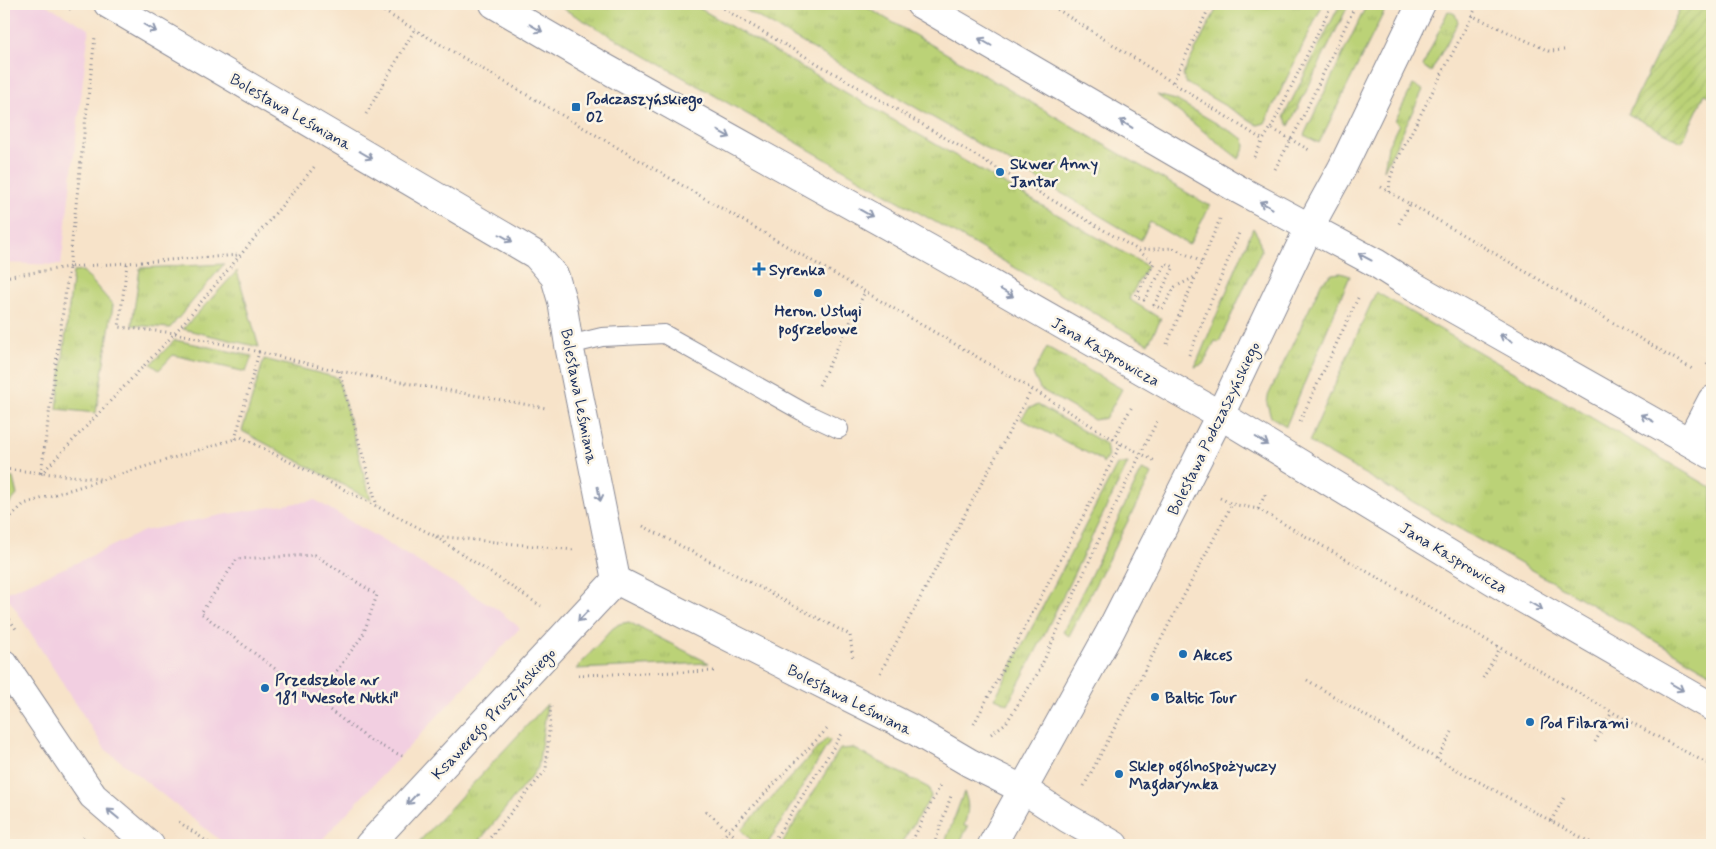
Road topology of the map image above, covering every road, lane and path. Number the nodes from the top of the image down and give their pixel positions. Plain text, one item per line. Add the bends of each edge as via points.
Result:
1 (108, 4) edge
2 (371, 4) edge
3 (494, 4) edge
4 (715, 4) edge
5 (920, 4) edge
6 (1049, 4) edge
7 (1211, 4) edge
8 (1332, 4) edge
9 (1356, 4) edge
10 (1420, 4) edge
11 (1478, 4) edge
12 (1471, 16) junction
13 (415, 29) junction
14 (96, 34) dead end
15 (1565, 50) dead end
16 (1173, 82) junction
17 (364, 116) dead end
18 (1271, 128) junction
19 (1263, 140) junction
20 (1291, 140) junction
21 (1313, 152) dead end
22 (1251, 161) dead end
23 (318, 162) dead end
24 (1271, 176) dead end
25 (1380, 187) dead end
26 (1389, 192) junction
27 (1410, 204) junction
28 (1220, 218) dead end
29 (1243, 226) dead end
30 (1397, 227) dead end
31 (1309, 228) junction
32 (1138, 250) junction
33 (240, 256) junction
34 (1202, 262) junction
35 (127, 264) junction
36 (69, 267) junction
37 (4, 276) edge
38 (1195, 277) junction
39 (1361, 290) dead end
40 (865, 292) junction
41 (175, 333) junction
42 (569, 345) junction
43 (1165, 348) dead end
44 (259, 352) junction
45 (1187, 360) dead end
46 (339, 370) junction
47 (1702, 374) dead end
48 (1032, 389) junction
49 (1712, 400) edge
50 (1134, 403) dead end
51 (552, 409) dead end
52 (805, 412) junction
53 (1220, 415) junction
54 (1159, 417) dead end
55 (839, 429) dead end
56 (1296, 430) dead end
57 (235, 439) junction
58 (1113, 439) junction
59 (1121, 444) junction
60 (1701, 448) edge
61 (1142, 454) junction
62 (1162, 464) dead end
63 (4, 469) edge
64 (41, 474) junction
65 (104, 480) junction
66 (1266, 493) dead end
67 (1220, 498) dead end
68 (1232, 504) junction
69 (377, 506) junction
70 (1258, 509) junction
71 (4, 523) edge
72 (640, 525) dead end
73 (435, 536) junction
74 (582, 550) dead end
75 (616, 580) junction
76 (543, 607) dead end
77 (1500, 648) junction
78 (853, 660) dead end
79 (4, 664) edge
80 (716, 671) dead end
81 (572, 675) dead end
82 (1483, 678) dead end
83 (876, 680) dead end
84 (1307, 680) dead end
85 (551, 695) dead end
86 (316, 699) junction
87 (1712, 707) edge
88 (1612, 712) junction
89 (830, 726) dead end
90 (836, 729) dead end
91 (1452, 732) dead end
92 (1595, 742) dead end
93 (406, 757) dead end
94 (964, 759) junction
95 (1437, 759) junction
96 (1712, 766) edge
97 (1024, 790) junction
98 (1565, 796) dead end
99 (706, 811) dead end
100 (1067, 818) junction
101 (1551, 821) junction
102 (729, 830) junction
103 (86, 834) dead end
104 (77, 845) edge
105 (150, 845) edge
106 (369, 845) edge
107 (484, 845) edge
108 (715, 845) edge
109 (745, 845) edge
110 (771, 845) edge
111 (910, 845) edge
112 (934, 845) edge
113 (992, 845) edge
114 (1114, 845) edge
115 (1595, 845) edge

1 -> 42 street, Bolesława Leśmiana via 536,255 555,277
2 - 13 path
3 -> 53 street, Jana Kasprowicza
4 - 32 path
31 -> 5 street
6 - 16 path
7 - 16 path
8 - 18 path
9 - 20 path
10 - 31 street, Bolesława Podczaszyńskiego via 1342,168
11 - 12 path
12 - 15 path via 1549,51
12 - 26 path via 1396,162
13 - 17 path
13 - 40 path
14 - 36 path
16 - 19 path
18 - 19 path
18 - 20 path
19 - 22 path
20 - 21 path
20 - 24 path
23 - 33 path
25 - 26 path
26 - 27 path
27 - 30 path
27 - 47 path
28 - 34 path
29 - 45 path
31 - 53 street, Bolesława Podczaszyńskiego
60 -> 31 street
32 - 34 path via 1173,248
32 - 38 path via 1154,263 1136,296 1144,300 1166,263 1174,267 1154,305 1162,309 1175,288
33 - 35 path
33 - 41 path
34 - 38 path
35 - 36 path
35 - 41 path via 119,327
36 - 37 path
36 - 64 path
38 - 43 path
39 - 56 path
40 - 48 path
40 - 52 path
41 - 44 path
41 - 64 path
42 - 52 lane via 602,337 664,334
42 -> 75 street, Bolesława Leśmiana
44 - 46 path
44 - 57 path
46 - 51 path
46 - 69 path
48 - 58 path
48 - 83 path
49 - 60 street
50 - 58 path
52 - 55 lane
53 -> 87 street, Jana Kasprowicza via 1515,594
53 - 97 street, Bolesława Podczaszyńskiego via 1110,632
54 - 61 path
57 - 65 path
57 - 69 path via 241,437
58 - 59 path
59 - 61 path
59 - 94 path
61 - 62 path
61 - 94 path via 1038,673 1006,723
63 - 64 path
64 - 65 path
65 - 71 path via 24,504
66 - 70 path
67 - 68 path
68 - 70 path
68 - 100 path
69 - 73 path
70 - 77 path
72 - 78 path via 850,635
73 - 74 path
73 - 76 path
75 - 94 street, Bolesława Leśmiana
75 -> 106 street, Ksawerego Pruszyńskiego
77 - 82 path
77 - 88 path
105 -> 79 street via 93,796
80 - 81 path
84 - 95 path
85 - 107 path via 546,770
86 - 86 path via 201,613 237,559 315,555 377,595 363,635
86 - 93 path via 371,741
88 - 92 path
88 - 96 path
89 - 102 path
90 - 110 path via 843,732
91 - 95 path
94 - 97 street, Bolesława Leśmiana
94 - 111 path
94 - 112 path
95 - 101 path
97 - 100 street, Bolesława Leśmiana
97 - 113 street, Bolesława Podczaszyńskiego
98 - 101 path
99 - 102 path
100 - 114 street, Bolesława Leśmiana
101 - 115 path
102 - 108 path
102 - 109 path
103 - 104 path

